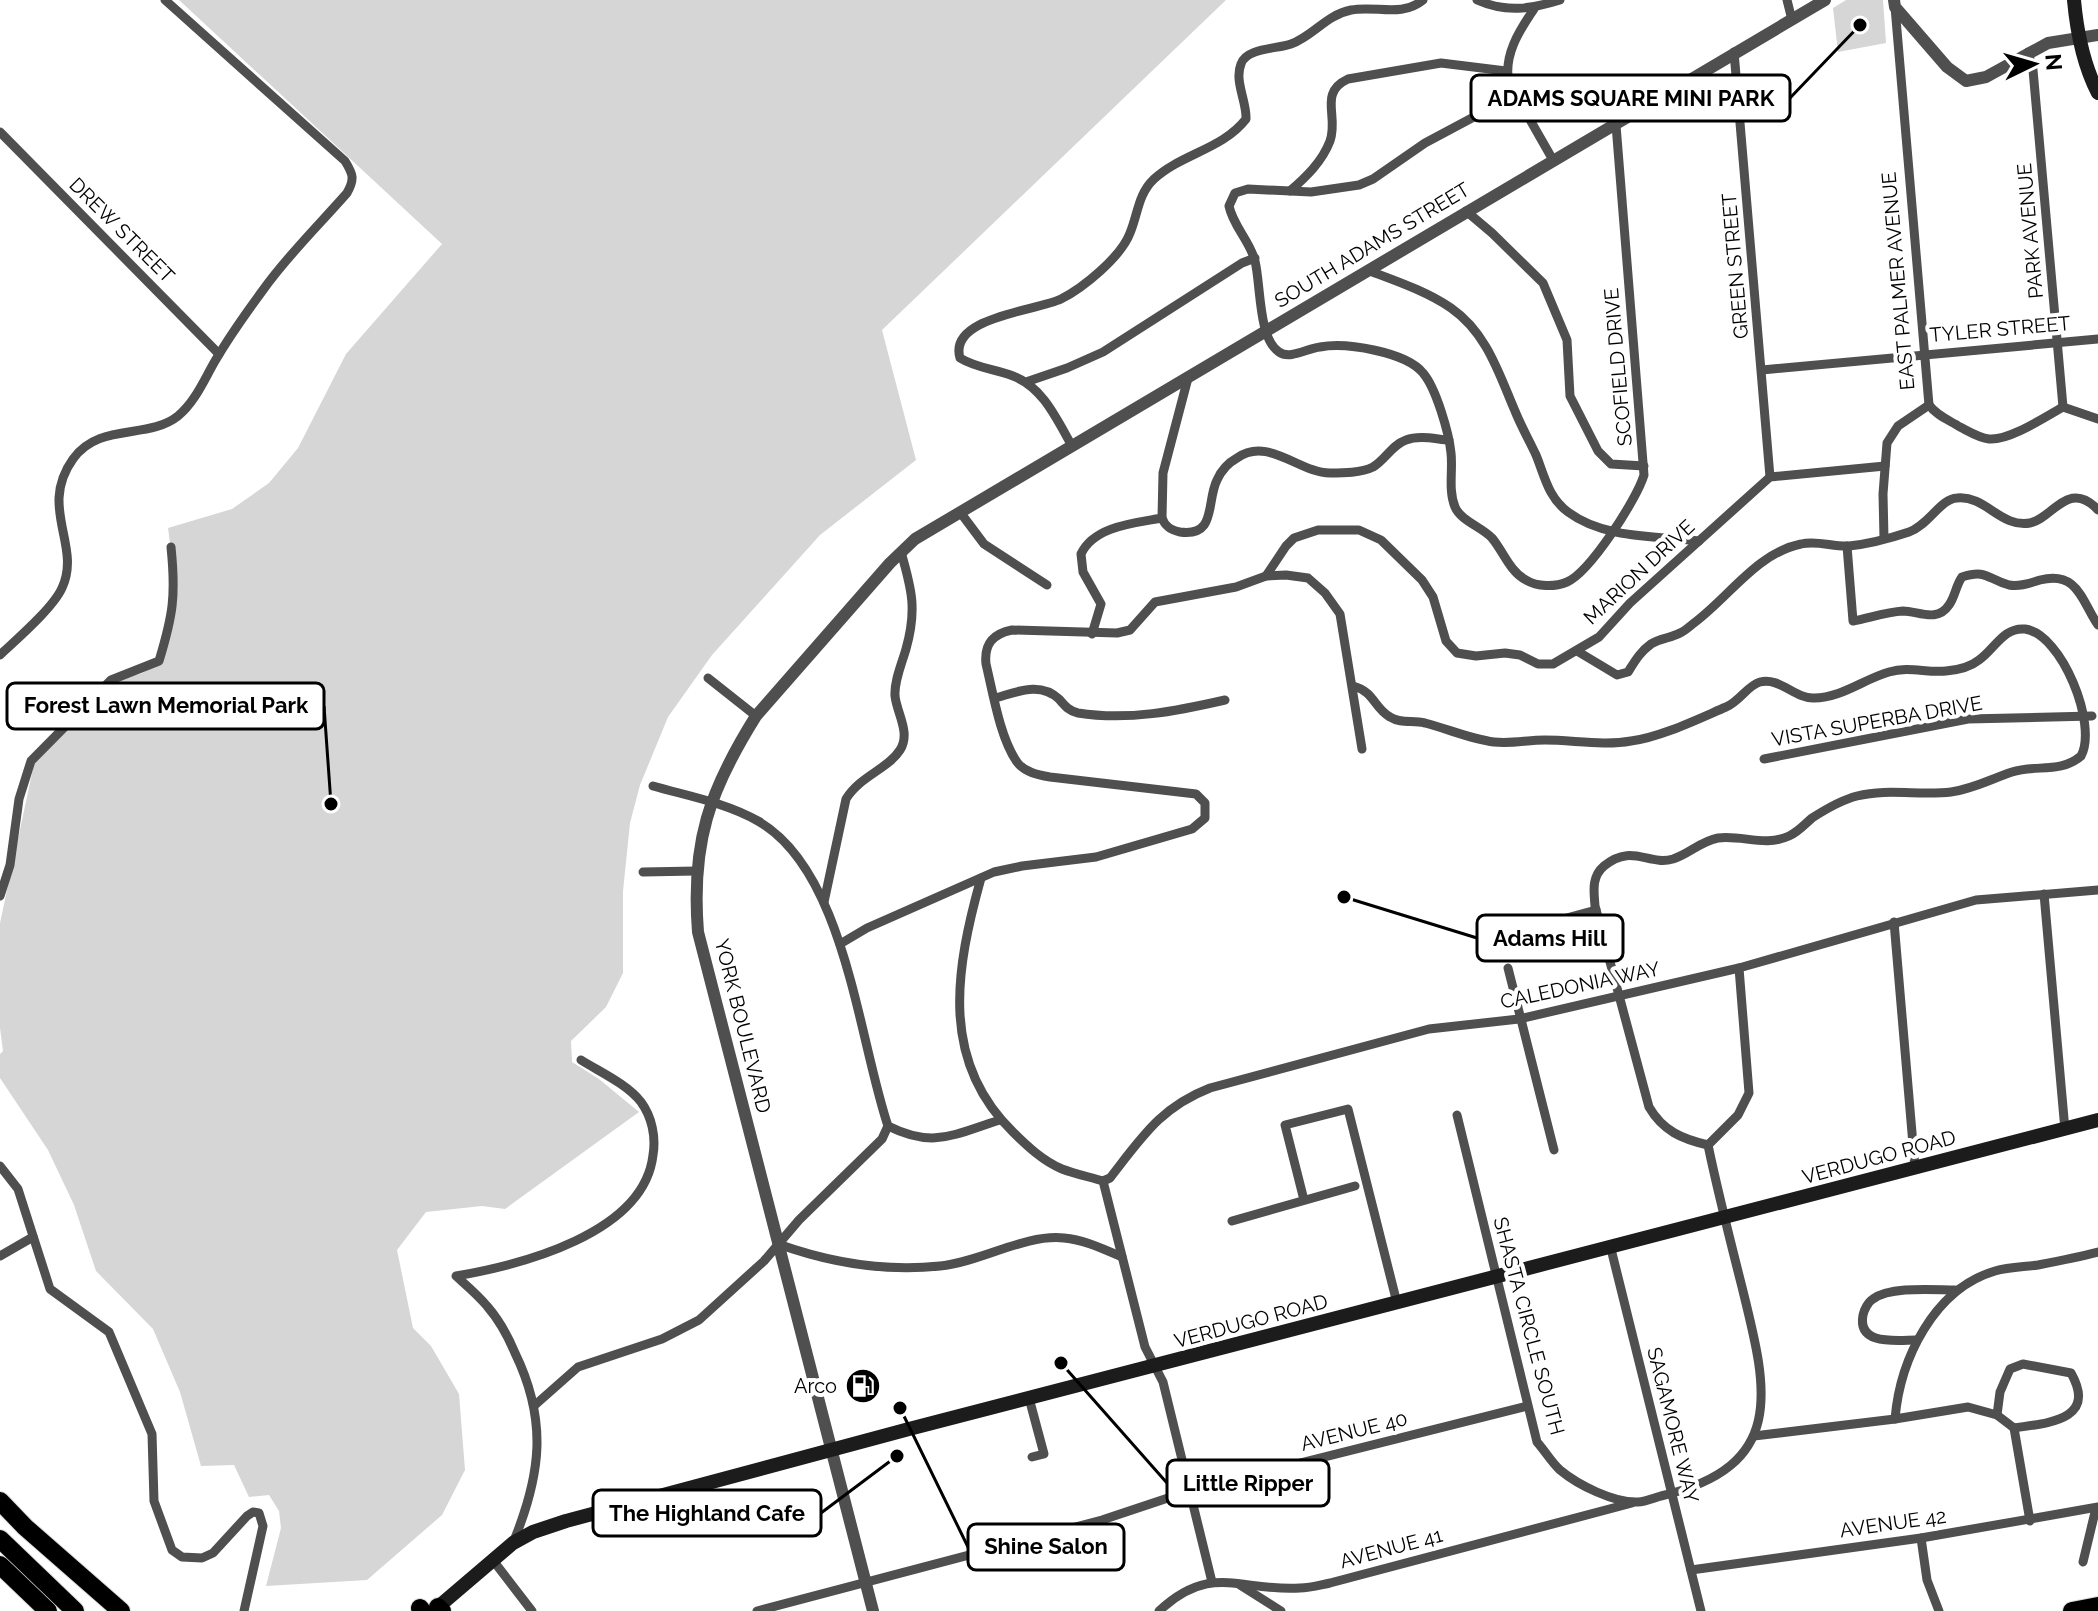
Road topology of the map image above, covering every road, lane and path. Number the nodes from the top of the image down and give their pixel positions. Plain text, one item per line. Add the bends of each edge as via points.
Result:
1 (165, 0) edge
2 (1423, 0) edge
3 (1477, 0) edge
4 (1560, 0) edge
5 (1787, 0) edge
6 (1825, 0) edge
7 (2074, 0) edge
8 (1894, 4) edge
9 (1534, 9) junction
10 (1792, 20) junction
11 (2098, 35) edge
12 (2078, 37) junction
13 (1734, 52) junction
14 (2028, 52) junction
15 (1506, 71) junction
16 (2098, 93) edge
17 (1515, 95) junction
18 (1616, 125) junction
19 (0, 132) edge
20 (1553, 160) junction
21 (1290, 191) junction
22 (1466, 211) junction
23 (1255, 258) junction
24 (1367, 270) junction
25 (1265, 332) junction
26 (2098, 339) edge
27 (2058, 342) junction
28 (219, 354) junction
29 (1925, 354) junction
30 (1762, 370) junction
31 (1188, 378) junction
32 (1026, 382) junction
33 (1929, 405) junction
34 (2063, 407) junction
35 (2098, 419) edge
36 (1449, 440) junction
37 (1072, 446) junction
38 (1644, 466) junction
39 (1885, 466) junction
40 (1770, 477) junction
41 (2098, 510) edge
42 (960, 512) junction
43 (1162, 518) junction
44 (940, 523) joint
45 (1611, 532) junction
46 (1884, 538) junction
47 (1699, 541) junction
48 (1847, 546) junction
49 (171, 547) dead end
50 (901, 552) junction
51 (1266, 576) junction
52 (1047, 585) dead end
53 (2098, 625) edge
54 (1092, 634) junction
55 (1577, 651) junction
56 (0, 655) edge
57 (708, 678) dead end
58 (1353, 686) junction
59 (995, 698) junction
60 (1225, 700) dead end
61 (756, 716) junction
62 (2092, 716) junction
63 (1362, 749) dead end
64 (1764, 759) dead end
65 (653, 786) dead end
66 (711, 802) junction
67 (696, 871) junction
68 (643, 872) dead end
69 (981, 878) junction
70 (2098, 890) edge
71 (2044, 894) junction
72 (0, 896) edge
73 (824, 902) junction
74 (1596, 910) junction
75 (1552, 922) dead end
76 (1894, 922) junction
77 (840, 944) junction
78 (1508, 968) dead end
79 (1739, 968) junction
80 (1621, 997) junction
81 (1519, 1019) junction
82 (581, 1060) dead end
83 (1457, 1115) dead end
84 (1000, 1120) junction
85 (2098, 1120) edge
86 (888, 1126) junction
87 (2065, 1130) junction
88 (1708, 1145) junction
89 (1554, 1150) dead end
90 (0, 1166) edge
91 (1915, 1168) junction
92 (1103, 1181) junction
93 (1355, 1186) dead end
94 (1304, 1200) junction
95 (1725, 1219) junction
96 (1232, 1221) dead end
97 (33, 1237) junction
98 (778, 1244) junction
99 (1611, 1249) junction
100 (2098, 1252) edge
101 (0, 1256) edge
102 (1122, 1257) junction
103 (1495, 1278) junction
104 (1955, 1290) junction
105 (1397, 1303) junction
106 (1916, 1340) junction
107 (1155, 1367) junction
108 (1029, 1398) junction
109 (535, 1405) junction
110 (1527, 1406) junction
111 (1997, 1415) junction
112 (1895, 1419) junction
113 (2014, 1428) junction
114 (1754, 1436) junction
115 (832, 1449) junction
116 (1032, 1457) dead end
117 (1189, 1491) junction
118 (1671, 1494) junction
119 (0, 1501) edge
120 (1636, 1502) junction
121 (2097, 1507) edge
122 (2030, 1521) junction
123 (1921, 1538) junction
124 (0, 1539) edge
125 (513, 1543) junction
126 (492, 1559) junction
127 (2083, 1562) dead end
128 (0, 1565) edge
129 (1691, 1570) junction
130 (866, 1582) junction
131 (1212, 1582) junction
132 (1237, 1583) junction
133 (2098, 1606) edge
134 (429, 1610) edge
135 (48, 1611) edge
136 (75, 1611) edge
137 (121, 1611) edge
138 (244, 1611) edge
139 (532, 1611) edge
140 (757, 1611) edge
141 (873, 1611) edge
142 (1159, 1611) edge
143 (1281, 1611) edge
144 (1701, 1611) edge
145 (1939, 1611) edge
146 (2072, 1611) edge

1 - 28 street via 354,174 347,193 265,286
2 - 32 street via 1395,11 1336,15 1292,44 1248,54 1241,61 1240,79 1246,119 1215,144 1154,179 1143,191 1130,235 1115,258 1061,299 980,324 965,335 958,347 960,358
3 - 9 street via 1497,8
4 - 9 street
5 - 10 street
6 - 10 street, SOUTH ADAMS STREET
7 - 12 main road
8 - 14 street via 1962,80 1981,79
8 - 29 street, EAST PALMER AVENUE
9 - 15 street via 1510,52
10 - 13 street, SOUTH ADAMS STREET
11 - 12 street
12 - 14 street
12 - 16 main road
13 - 18 street, SOUTH ADAMS STREET
13 - 30 street, GREEN STREET
14 - 27 street, PARK AVENUE
15 - 17 street
15 - 21 street via 1441,63 1338,83 1331,98 1333,131 1325,153
17 - 20 street
17 - 21 street via 1359,185
18 - 20 street, SOUTH ADAMS STREET
18 - 38 street, SCOFIELD DRIVE
19 - 28 street, DREW STREET
20 - 22 street, SOUTH ADAMS STREET
21 - 23 street via 1235,193 1229,206
22 - 24 street, SOUTH ADAMS STREET
22 - 38 street via 1543,283 1567,340 1570,396 1598,451 1611,464
23 - 25 street
23 - 32 street via 1103,352
24 - 25 street, SOUTH ADAMS STREET
24 - 45 street via 1454,310 1491,353 1552,495 1569,513
25 - 31 street, SOUTH ADAMS STREET
25 - 36 street via 1277,352 1285,355 1334,346 1408,360 1432,386
26 - 27 street, TYLER STREET
27 - 29 street, TYLER STREET
27 - 34 street, PARK AVENUE
28 - 56 street via 175,419 116,433 75,455 57,494 67,553 62,590
29 - 30 street, TYLER STREET
29 - 33 street, EAST PALMER AVENUE
30 - 40 street, GREEN STREET
31 - 37 street, SOUTH ADAMS STREET
31 - 43 street via 1163,473
32 - 37 street via 1047,404
33 - 34 street via 1988,439 2027,427
33 - 39 street, EAST PALMER AVENUE via 1898,426 1887,443
34 - 35 street
36 - 43 street via 1413,438 1395,446 1374,467 1326,473 1277,455 1241,454 1215,482 1201,528 1174,531
36 - 45 street, SCOFIELD DRIVE via 1459,513 1488,533 1528,582 1568,582
37 - 42 street, SOUTH ADAMS STREET
38 - 45 street, SCOFIELD DRIVE via 1641,486
39 - 40 street
39 - 46 street, EAST PALMER AVENUE
40 - 47 street, MARION DRIVE
41 - 46 street via 2082,500 2063,500 2032,523 2013,522 1980,502 1958,498 1944,502 1917,529
42 - 44 street, SOUTH ADAMS STREET
42 - 52 street via 984,544
43 - 54 street via 1104,532 1085,545 1083,572 1101,604
44 - 50 street, YORK BOULEVARD
45 - 47 street
46 - 48 street
47 - 55 street, MARION DRIVE via 1599,637
48 - 53 street via 1853,621 1905,611 1939,614 1950,605 1962,577 1978,572 2009,585 2062,579 2083,596
48 - 55 street via 1807,543 1780,550 1704,616 1679,634 1654,642 1628,672 1617,675
49 - 72 street via 172,618 159,661 111,680 31,761
50 - 61 street, YORK BOULEVARD
50 - 73 street via 913,599 895,695 904,738 893,758 853,787 846,799
51 - 54 street via 1155,602 1130,630
51 - 55 street, MARION DRIVE via 1294,538 1318,530 1359,530 1381,540 1422,580 1433,597 1446,641 1457,653 1505,653 1553,664
51 - 58 street via 1308,578 1325,593 1340,614
54 - 59 street via 1000,632 985,653
57 - 61 street
58 - 62 street via 1363,688 1392,719 1492,742 1630,742 1732,705 1755,682 1767,681 1811,699 1902,669 1964,669 2017,629 2031,630 2056,651 2090,699
58 - 63 street
59 - 60 street via 1029,688 1045,690 1073,712 1108,717 1168,714
59 - 69 street via 1007,743 1018,764 1034,774 1196,794 1205,803 1205,818 1192,829 1096,857 1022,866
61 - 66 street, YORK BOULEVARD
62 - 64 street, VISTA SUPERBA DRIVE via 1968,719
62 - 74 street via 2089,748 2060,768 2016,770 1951,792 1860,795 1775,840 1720,838 1668,861 1622,857 1596,876
65 - 66 street
66 - 67 street, YORK BOULEVARD
66 - 73 street via 757,821 783,839
67 - 68 street
67 - 98 street, YORK BOULEVARD via 704,961
69 - 77 street
69 - 84 street via 962,969 959,1027 967,1064
70 - 71 street, CALEDONIA WAY
71 - 76 street, CALEDONIA WAY via 1976,900
71 - 87 street
73 - 77 street
74 - 75 street
74 - 80 street
76 - 79 street, CALEDONIA WAY
76 - 91 street
77 - 86 street
78 - 81 street
79 - 80 street, CALEDONIA WAY
79 - 88 street via 1749,1093 1738,1115
80 - 81 street, CALEDONIA WAY
80 - 88 street via 1657,1121 1671,1133
81 - 89 street
81 - 92 street, CALEDONIA WAY via 1429,1029 1184,1098
82 - 109 street via 642,1103 655,1141 648,1177 637,1195 592,1233 558,1250 456,1276 506,1333
83 - 103 street, SHASTA CIRCLE SOUTH
84 - 86 street via 929,1140
84 - 92 street via 1045,1160
85 - 87 main road, VERDUGO ROAD
86 - 98 street via 882,1139
87 - 91 main road, VERDUGO ROAD
88 - 95 street
90 - 97 street via 18,1189
91 - 95 main road, VERDUGO ROAD
92 - 102 street
93 - 94 street
94 - 96 street
94 - 105 street via 1285,1125 1348,1109
95 - 99 main road, VERDUGO ROAD
95 - 114 street via 1760,1358 1763,1404
97 - 101 street
97 - 138 street via 50,1289 109,1332 152,1434 154,1501 172,1550 182,1557 202,1558 247,1516 253,1512 262,1517
98 - 102 street via 871,1268 940,1266 1063,1238
98 - 109 street via 699,1320 662,1339 578,1367
98 - 115 street, YORK BOULEVARD
99 - 103 main road, VERDUGO ROAD
99 - 118 street, SAGAMORE WAY
100 - 104 street via 1998,1270
102 - 107 street
103 - 105 main road, VERDUGO ROAD
103 - 110 street, SHASTA CIRCLE SOUTH
104 - 106 street
104 - 106 street via 1888,1294 1865,1307 1864,1329 1872,1338
105 - 107 main road, VERDUGO ROAD
106 - 112 street via 1900,1382
107 - 108 main road, VERDUGO ROAD
107 - 117 street
108 - 115 main road, VERDUGO ROAD
108 - 116 street via 1044,1454
109 - 125 street via 535,1471
110 - 117 street, AVENUE 40
110 - 120 street, SHASTA CIRCLE SOUTH via 1537,1442 1560,1470 1596,1493
111 - 112 street via 1968,1407
111 - 113 street
111 - 113 street via 2010,1369 2023,1364 2071,1373 2081,1403 2075,1413
112 - 114 street
113 - 122 street
114 - 118 street, SHASTA CIRCLE SOUTH via 1736,1462 1712,1480
115 - 125 main road, VERDUGO ROAD via 566,1521
115 - 130 street, YORK BOULEVARD
117 - 130 street, AVENUE 40 via 1102,1520
117 - 131 street
118 - 120 street, SHASTA CIRCLE SOUTH
118 - 129 street, SAGAMORE WAY
119 - 137 highway
120 - 132 street, AVENUE 41 via 1330,1583 1299,1589
121 - 122 street, AVENUE 42
121 - 127 street
122 - 123 street, AVENUE 42
123 - 129 street, AVENUE 42
123 - 145 street via 1927,1580
124 - 136 highway
125 - 126 main road, VERDUGO ROAD
126 - 134 main road, VERDUGO ROAD
126 - 139 street
128 - 135 highway
129 - 144 street, SAGAMORE WAY
130 - 140 street, AVENUE 40
130 - 141 street, YORK BOULEVARD
131 - 132 street, AVENUE 41
131 - 142 street, AVENUE 41 via 1189,1588
132 - 143 street
133 - 146 highway

